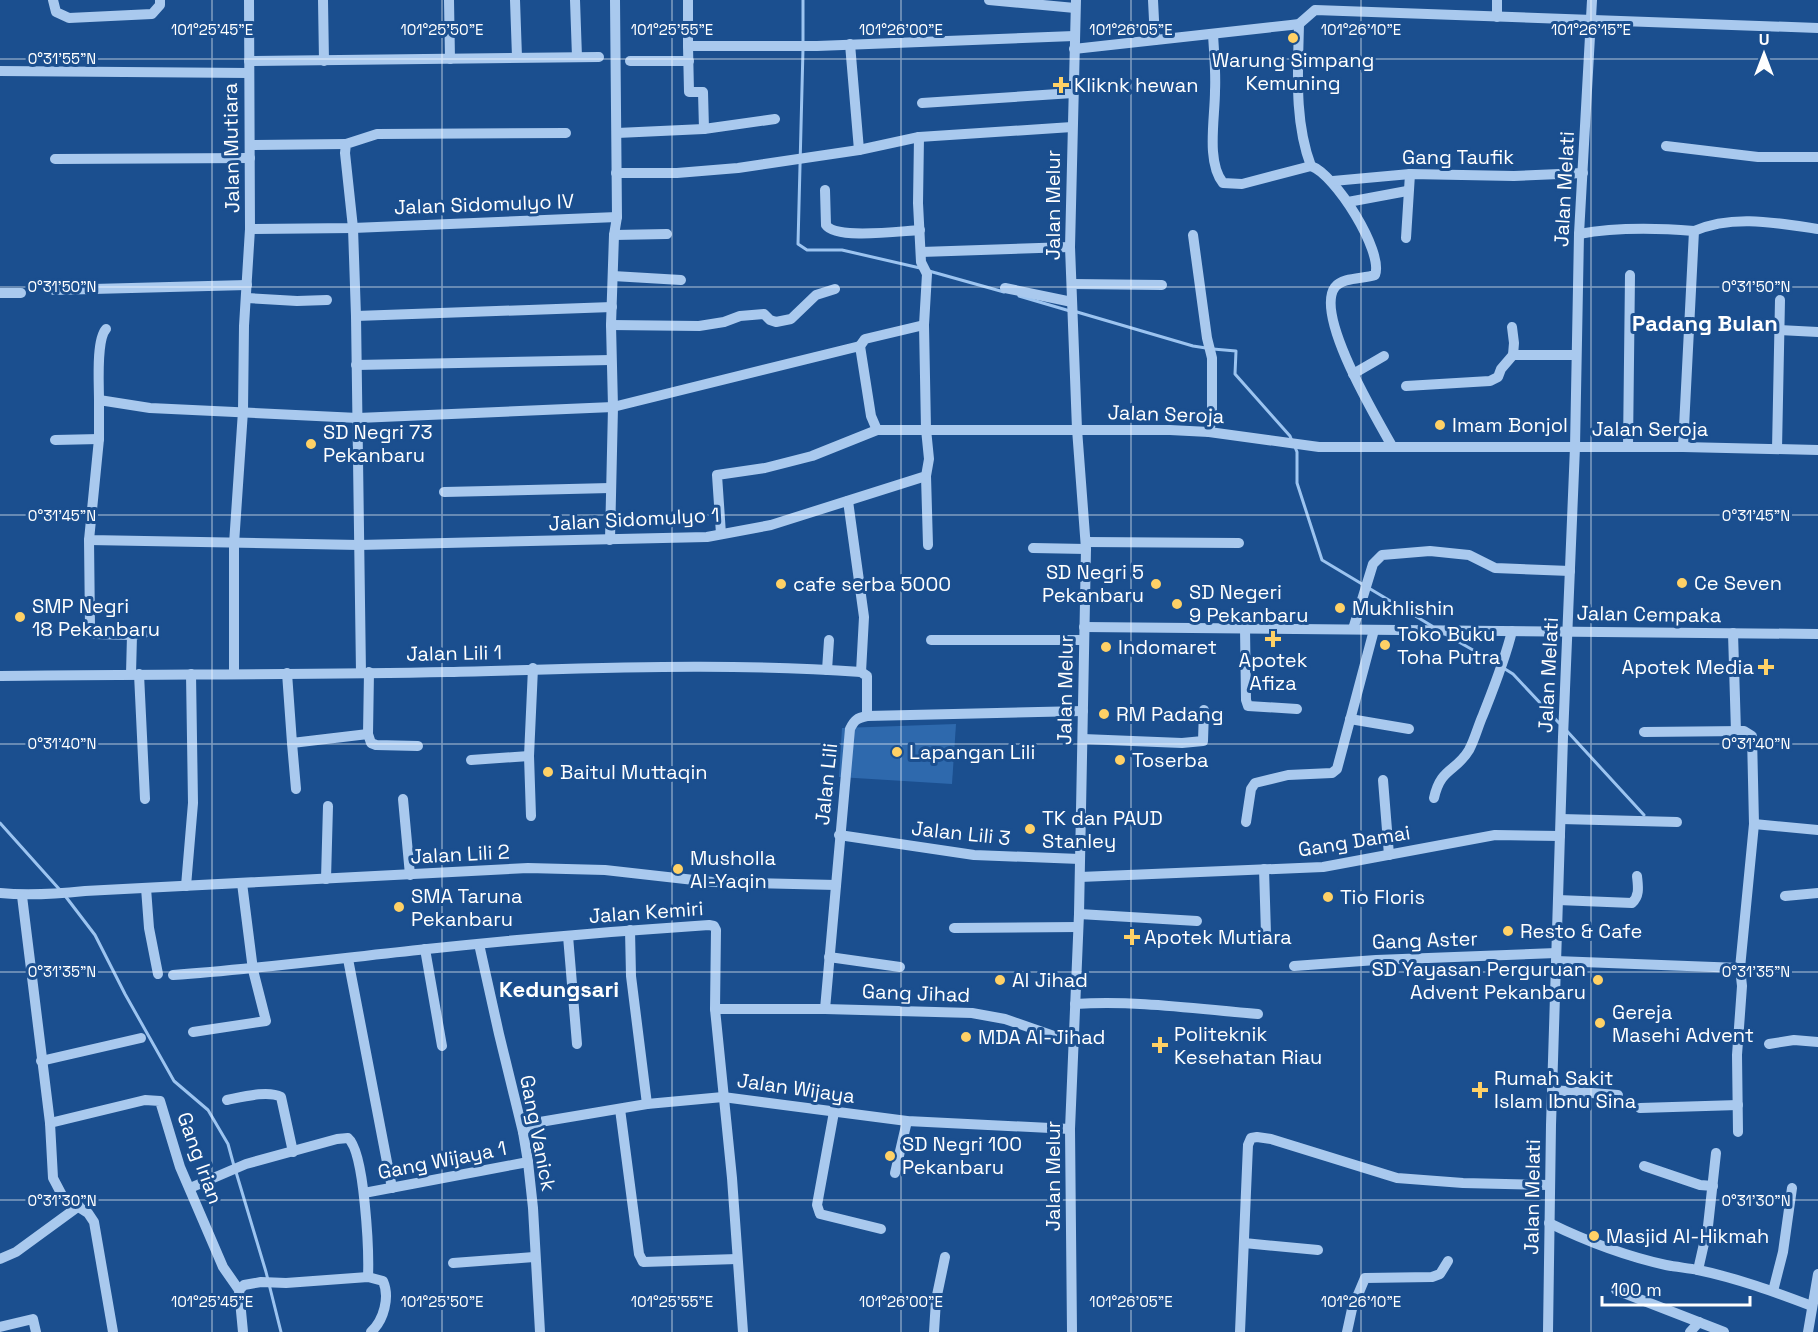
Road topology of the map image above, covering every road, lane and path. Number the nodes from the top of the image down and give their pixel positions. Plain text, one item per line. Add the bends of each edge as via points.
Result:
1 (53, 0) edge
2 (160, 0) edge
3 (249, 0) edge
4 (323, 0) edge
5 (449, 0) edge
6 (515, 0) edge
7 (575, 0) edge
8 (615, 0) edge
9 (688, 0) edge
10 (989, 0) edge
11 (1153, 0) edge
12 (1497, 0) edge
13 (1592, 0) edge
14 (1076, 4) edge
15 (1315, 5) edge
16 (1497, 17) junction
17 (1591, 19) junction
18 (1299, 24) junction
19 (1818, 28) edge
20 (1213, 34) junction
21 (1074, 36) junction
22 (1155, 40) junction
23 (850, 44) junction
24 (688, 46) junction
25 (1074, 48) junction
26 (517, 57) junction
27 (577, 57) junction
28 (599, 57) dead end
29 (450, 58) junction
30 (249, 60) junction
31 (324, 60) junction
32 (688, 61) junction
33 (630, 62) dead end
34 (2, 71) edge
35 (249, 74) junction
36 (1073, 93) junction
37 (922, 103) dead end
38 (775, 119) dead end
39 (1071, 127) junction
40 (704, 129) junction
41 (617, 132) junction
42 (566, 133) dead end
43 (920, 137) junction
44 (346, 144) junction
45 (250, 145) junction
46 (1666, 146) dead end
47 (859, 150) junction
48 (1818, 157) edge
49 (250, 158) junction
50 (55, 159) dead end
51 (1315, 167) junction
52 (616, 173) junction
53 (1583, 173) junction
54 (1410, 174) junction
55 (1332, 181) junction
56 (825, 190) dead end
57 (1407, 191) junction
58 (1348, 202) junction
59 (617, 217) junction
60 (250, 228) junction
61 (353, 228) junction
62 (920, 230) junction
63 (1818, 230) edge
64 (1694, 231) junction
65 (667, 234) dead end
66 (1579, 234) junction
67 (614, 235) junction
68 (1193, 235) dead end
69 (1407, 238) dead end
70 (1070, 247) junction
71 (921, 257) junction
72 (1630, 275) dead end
73 (613, 276) junction
74 (681, 280) dead end
75 (1072, 284) junction
76 (247, 285) junction
77 (1162, 285) dead end
78 (1005, 288) dead end
79 (835, 289) dead end
80 (54, 290) dead end
81 (0, 293) edge
82 (21, 293) dead end
83 (247, 298) junction
84 (327, 300) dead end
85 (1780, 300) dead end
86 (1072, 305) junction
87 (612, 307) junction
88 (356, 316) junction
89 (611, 324) junction
90 (924, 325) junction
91 (1512, 327) dead end
92 (106, 329) dead end
93 (1779, 330) junction
94 (1818, 332) edge
95 (860, 346) junction
96 (1513, 355) junction
97 (1576, 355) junction
98 (1384, 356) dead end
99 (611, 360) junction
100 (356, 365) junction
101 (1353, 375) junction
102 (1406, 386) dead end
103 (99, 400) junction
104 (614, 407) junction
105 (243, 411) junction
106 (358, 418) junction
107 (926, 429) junction
108 (1077, 429) junction
109 (877, 430) junction
110 (1209, 432) junction
111 (99, 439) junction
112 (55, 440) dead end
113 (1392, 446) junction
114 (1575, 447) junction
115 (1628, 447) junction
116 (1683, 447) junction
117 (1777, 449) junction
118 (1818, 450) edge
119 (926, 476) junction
120 (610, 488) junction
121 (444, 492) dead end
122 (848, 501) junction
123 (721, 534) junction
124 (90, 540) junction
125 (610, 540) junction
126 (1239, 543) dead end
127 (234, 544) junction
128 (359, 545) junction
129 (928, 545) dead end
130 (1086, 545) junction
131 (1034, 548) dead end
132 (1570, 572) junction
133 (1084, 627) junction
134 (1245, 628) junction
135 (1353, 629) junction
136 (1374, 630) junction
137 (1512, 631) junction
138 (1569, 632) junction
139 (144, 633) dead end
140 (1733, 633) junction
141 (1818, 634) edge
142 (132, 635) junction
143 (829, 640) dead end
144 (931, 640) dead end
145 (1084, 640) junction
146 (533, 668) junction
147 (827, 670) junction
148 (365, 672) junction
149 (861, 672) junction
150 (234, 673) junction
151 (287, 673) junction
152 (135, 674) junction
153 (191, 674) junction
154 (0, 676) edge
155 (1297, 709) dead end
156 (1204, 710) dead end
157 (1083, 711) junction
158 (867, 716) junction
159 (1350, 719) junction
160 (1409, 729) dead end
161 (1644, 732) dead end
162 (1736, 732) junction
163 (368, 734) junction
164 (1083, 739) junction
165 (292, 743) junction
166 (418, 746) dead end
167 (529, 756) junction
168 (471, 760) dead end
169 (1383, 780) dead end
170 (296, 789) dead end
171 (1434, 798) dead end
172 (403, 799) dead end
173 (145, 800) dead end
174 (328, 806) dead end
175 (531, 816) dead end
176 (1561, 819) junction
177 (1246, 822) dead end
178 (1677, 822) dead end
179 (1754, 824) junction
180 (1818, 830) edge
181 (839, 836) junction
182 (1560, 836) junction
183 (1389, 855) junction
184 (1080, 860) junction
185 (1264, 869) junction
186 (410, 875) junction
187 (1636, 876) dead end
188 (1080, 877) junction
189 (326, 879) junction
190 (242, 883) junction
191 (836, 885) junction
192 (186, 886) junction
193 (146, 888) junction
194 (0, 893) edge
195 (1818, 893) edge
196 (22, 896) junction
197 (1785, 896) dead end
198 (1558, 900) junction
199 (1079, 914) junction
200 (1197, 921) dead end
201 (954, 927) dead end
202 (1078, 927) junction
203 (630, 930) junction
204 (1266, 934) dead end
205 (568, 936) junction
206 (479, 944) junction
207 (425, 949) junction
208 (829, 957) junction
209 (1556, 957) junction
210 (348, 959) junction
211 (1294, 966) dead end
212 (900, 967) dead end
213 (1740, 968) junction
214 (254, 970) junction
215 (158, 974) dead end
216 (173, 975) dead end
217 (1076, 1004) junction
218 (715, 1009) junction
219 (825, 1009) junction
220 (1258, 1014) dead end
221 (193, 1032) dead end
222 (141, 1038) dead end
223 (1818, 1042) edge
224 (1074, 1043) junction
225 (577, 1044) dead end
226 (1769, 1044) dead end
227 (442, 1046) dead end
228 (41, 1061) junction
229 (1552, 1090) junction
230 (1618, 1095) dead end
231 (723, 1097) junction
232 (227, 1100) dead end
233 (647, 1104) junction
234 (1738, 1105) junction
235 (1641, 1108) dead end
236 (620, 1109) junction
237 (834, 1112) junction
238 (907, 1121) junction
239 (50, 1123) junction
240 (1070, 1129) junction
241 (523, 1132) junction
242 (1738, 1132) dead end
243 (293, 1152) junction
244 (1716, 1153) dead end
245 (528, 1162) junction
246 (1644, 1166) dead end
247 (896, 1173) dead end
248 (1549, 1185) junction
249 (1713, 1186) junction
250 (190, 1188) junction
251 (392, 1188) junction
252 (1792, 1188) dead end
253 (364, 1193) junction
254 (79, 1206) junction
255 (1549, 1223) junction
256 (881, 1229) dead end
257 (1244, 1243) junction
258 (1318, 1250) dead end
259 (534, 1257) junction
260 (945, 1257) dead end
261 (0, 1259) edge
262 (737, 1259) junction
263 (1448, 1261) dead end
264 (453, 1263) dead end
265 (1698, 1270) junction
266 (1818, 1274) edge
267 (368, 1277) junction
268 (239, 1290) junction
269 (1616, 1290) dead end
270 (1773, 1291) junction
271 (1812, 1306) junction
272 (1699, 1322) junction
273 (0, 1327) edge
274 (36, 1332) edge
275 (112, 1332) edge
276 (243, 1332) edge
277 (371, 1332) edge
278 (540, 1332) edge
279 (743, 1332) edge
280 (934, 1332) edge
281 (1072, 1332) edge
282 (1240, 1332) edge
283 (1347, 1332) edge
284 (1548, 1332) edge
285 (1690, 1332) edge
286 (1724, 1332) edge
287 (1808, 1332) edge

1 - 2 street via 56,12 69,18 152,14
3 - 30 street, Jalan Mutiara
4 - 31 street
5 - 29 street
6 - 26 street
7 - 27 street
8 - 41 street
9 - 24 street
10 - 14 street
11 - 22 street
12 - 16 street
13 - 17 street, Jalan Melati
14 - 21 street, Jalan Melur
15 - 16 street
15 - 18 street
16 - 17 street
17 - 19 street
17 - 53 street, Jalan Melati
18 - 20 street
18 - 51 street via 1300,112 1306,151
20 - 22 street
20 - 51 street via 1214,152 1217,175 1223,183 1242,184
21 - 23 street
21 - 25 street, Jalan Melur
22 - 25 street
23 - 24 street
23 - 47 street
24 - 32 street
25 - 36 street, Jalan Melur
26 - 27 street
26 - 29 street
27 - 28 street
29 - 31 street
30 - 31 street
30 - 35 street, Jalan Mutiara
32 - 33 street
32 - 40 street via 689,92 703,92
34 - 35 street
35 - 45 street, Jalan Mutiara
36 - 37 street
36 - 39 street, Jalan Melur
38 - 40 street
39 - 43 street
39 - 70 street, Jalan Melur
40 - 41 street
41 - 52 street
42 - 44 street via 377,134
43 - 47 street
43 - 62 street
44 - 45 street
44 - 61 street
45 - 49 street, Jalan Mutiara
46 - 48 street via 1758,157
47 - 52 street via 701,172
49 - 50 street
49 - 60 street, Jalan Mutiara
51 - 55 street
52 - 59 street
53 - 54 street, Gang Taufik
53 - 66 street, Jalan Melati
54 - 55 street, Gang Taufik
54 - 57 street
55 - 58 street
56 - 62 street via 826,226 834,232
57 - 58 street
57 - 69 street
58 - 101 street via 1375,259 1376,271 1367,278 1342,282 1332,296 1336,331
59 - 61 street, Jalan Sidomulyo IV
59 - 67 street
60 - 61 street, Jalan Mutiara
60 - 76 street
61 - 88 street
62 - 71 street
63 - 64 street via 1741,221 1716,223
64 - 66 street via 1656,228
64 - 116 street
65 - 67 street
66 - 97 street, Jalan Melati
67 - 73 street
68 - 110 street via 1212,358
70 - 71 street
70 - 75 street, Jalan Melur
71 - 90 street via 927,274
72 - 115 street
73 - 74 street
73 - 87 street
75 - 77 street
75 - 86 street, Jalan Melur
76 - 80 street
76 - 83 street
78 - 86 street
79 - 89 street via 816,295 791,319 782,322 772,321 764,314 699,326
81 - 82 street
83 - 84 street
83 - 105 street
85 - 93 street
86 - 108 street, Jalan Melur
87 - 88 street
87 - 89 street
88 - 100 street
89 - 99 street
90 - 95 street via 865,339
90 - 107 street
91 - 96 street
92 - 103 street via 101,346
93 - 94 street
93 - 117 street
95 - 104 street
95 - 109 street via 871,416
96 - 97 street
96 - 102 street via 1498,377 1490,381
97 - 114 street, Jalan Melati
98 - 101 street
99 - 100 street
99 - 104 street
100 - 106 street
101 - 113 street
103 - 105 street via 150,408
103 - 111 street
104 - 106 street
104 - 120 street
105 - 106 street
105 - 127 street
106 - 128 street
107 - 108 street, Jalan Seroja
107 - 109 street, Jalan Seroja
107 - 119 street
108 - 110 street, Jalan Seroja
108 - 130 street, Jalan Melur
109 - 123 street via 812,456 717,475
110 - 113 street, Jalan Seroja via 1319,447
111 - 112 street
111 - 124 street
113 - 114 street, Jalan Seroja
114 - 115 street, Jalan Seroja
114 - 132 street, Jalan Melati
115 - 116 street, Jalan Seroja
116 - 117 street, Jalan Seroja
117 - 118 street, Jalan Seroja
119 - 122 street, Jalan Sidomulyo 1
119 - 129 street
120 - 121 street
120 - 125 street
122 - 123 street, Jalan Sidomulyo 1 via 771,525
122 - 149 street via 864,617
123 - 125 street, Jalan Sidomulyo 1
124 - 127 street, Jalan Sidomulyo 1
124 - 142 street via 90,626 95,634
125 - 128 street, Jalan Sidomulyo 1
126 - 130 street
127 - 128 street, Jalan Sidomulyo 1
127 - 150 street
128 - 148 street
130 - 131 street
130 - 133 street, Jalan Melur
132 - 135 street via 1495,568 1469,555 1430,551 1383,555 1372,564
132 - 138 street, Jalan Melati
133 - 134 street, Jalan Cempaka
133 - 145 street, Jalan Melur
134 - 135 street, Jalan Cempaka
134 - 155 street via 1248,706
135 - 136 street, Jalan Cempaka
136 - 137 street, Jalan Cempaka
136 - 159 street
137 - 138 street, Jalan Cempaka
137 - 171 street via 1504,664 1468,751 1444,773
138 - 140 street, Jalan Cempaka
138 - 176 street, Jalan Melati
139 - 142 street
140 - 141 street, Jalan Cempaka
140 - 162 street
142 - 152 street
143 - 147 street
144 - 145 street
145 - 157 street, Jalan Melur
146 - 147 street, Jalan Lili 1
146 - 148 street, Jalan Lili 1
146 - 167 street
147 - 149 street, Jalan Lili 1
148 - 151 street, Jalan Lili 1
148 - 163 street
149 - 158 street via 867,676
150 - 151 street, Jalan Lili 1
150 - 153 street, Jalan Lili 1
151 - 165 street
152 - 153 street, Jalan Lili 1
152 - 154 street, Jalan Lili 1
152 - 173 street
153 - 192 street via 193,803
156 - 164 street via 1203,741
157 - 158 street
157 - 164 street, Jalan Melur
158 - 181 street, Jalan Lili via 858,718 850,729
159 - 160 street
159 - 177 street via 1335,771 1288,775 1255,783
161 - 162 street
162 - 179 street via 1752,736
163 - 165 street
163 - 166 street via 376,745
164 - 184 street, Jalan Melur
165 - 170 street
167 - 168 street
167 - 175 street
169 - 183 street
172 - 186 street
174 - 189 street
176 - 178 street
176 - 182 street, Jalan Melati
179 - 180 street
179 - 213 street
181 - 184 street, Jalan Lili 3 via 974,855
181 - 191 street, Jalan Lili
182 - 183 street, Gang Damai via 1495,835
182 - 198 street, Jalan Melati
183 - 185 street, Gang Damai via 1323,867
184 - 188 street, Jalan Melur
185 - 188 street, Gang Damai
185 - 204 street
186 - 189 street, Jalan Lili 2
186 - 191 street, Jalan Lili 2 via 528,868 594,870 712,882
187 - 198 street via 1638,890 1632,903
188 - 199 street, Jalan Melur
189 - 190 street, Jalan Lili 2
190 - 192 street, Jalan Lili 2
190 - 214 street
191 - 208 street, Jalan Lili
192 - 193 street, Jalan Lili 2
193 - 196 street, Jalan Lili 2
193 - 215 street
194 - 196 street
195 - 197 street
196 - 228 street
198 - 209 street, Jalan Melati
199 - 200 street
199 - 202 street, Jalan Melur
201 - 202 street
202 - 217 street, Jalan Melur
203 - 205 street, Jalan Kemiri
203 - 218 street, Jalan Kemiri via 716,927
203 - 233 street via 631,976
205 - 206 street, Jalan Kemiri
205 - 225 street
206 - 207 street, Jalan Kemiri
206 - 241 street, Gang Vanick
207 - 210 street, Jalan Kemiri
207 - 227 street
208 - 212 street
208 - 219 street, Jalan Lili
209 - 211 street, Gang Aster via 1376,960
209 - 213 street, Gang Aster
209 - 229 street, Jalan Melati
210 - 214 street, Jalan Kemiri
210 - 251 street
213 - 234 street
214 - 216 street, Jalan Kemiri
214 - 221 street via 266,1021
217 - 220 street via 1098,1002
217 - 224 street, Jalan Melur
218 - 219 street, Gang Jihad
218 - 231 street, Jalan Kemiri
219 - 224 street, Gang Jihad via 983,1014
222 - 228 street
223 - 226 street
224 - 240 street, Jalan Melur
228 - 239 street
229 - 230 street
229 - 248 street, Jalan Melati
231 - 233 street, Jalan Wijaya
231 - 237 street, Jalan Wijaya
231 - 262 street, Jalan Kemiri
232 - 243 street via 281,1097
233 - 236 street, Jalan Wijaya
234 - 235 street
234 - 242 street
236 - 241 street, Jalan Wijaya via 534,1123
236 - 262 street via 643,1262
237 - 238 street, Jalan Wijaya
237 - 256 street via 817,1210
238 - 240 street, Jalan Wijaya
238 - 247 street
239 - 250 street, Gang Irian via 146,1100 159,1101
239 - 254 street via 55,1185 63,1197
240 - 281 street, Jalan Melur
241 - 245 street, Gang Vanick
243 - 250 street via 246,1164
243 - 253 street via 348,1138
244 - 249 street
245 - 251 street, Gang Wijaya 1
245 - 259 street, Gang Vanick
246 - 249 street
248 - 255 street, Jalan Melati
248 - 257 street via 1397,1178 1251,1138
249 - 265 street
250 - 268 street, Gang Irian via 223,1267
251 - 253 street, Gang Wijaya 1
252 - 270 street
253 - 267 street
254 - 261 street via 16,1252
254 - 275 street via 94,1222
255 - 265 street via 1576,1237 1640,1258
255 - 284 street, Jalan Melati
257 - 258 street
257 - 282 street
259 - 264 street
259 - 278 street, Gang Vanick
260 - 280 street via 936,1295
262 - 279 street, Jalan Kemiri
263 - 283 street via 1440,1274 1432,1277 1365,1278
265 - 270 street
266 - 271 street
267 - 268 street via 261,1282
267 - 277 street via 383,1281 388,1291 380,1324
268 - 276 street, Gang Irian
269 - 272 street
270 - 271 street
271 - 287 street
272 - 285 street
272 - 286 street
273 - 274 street via 30,1318 35,1320

